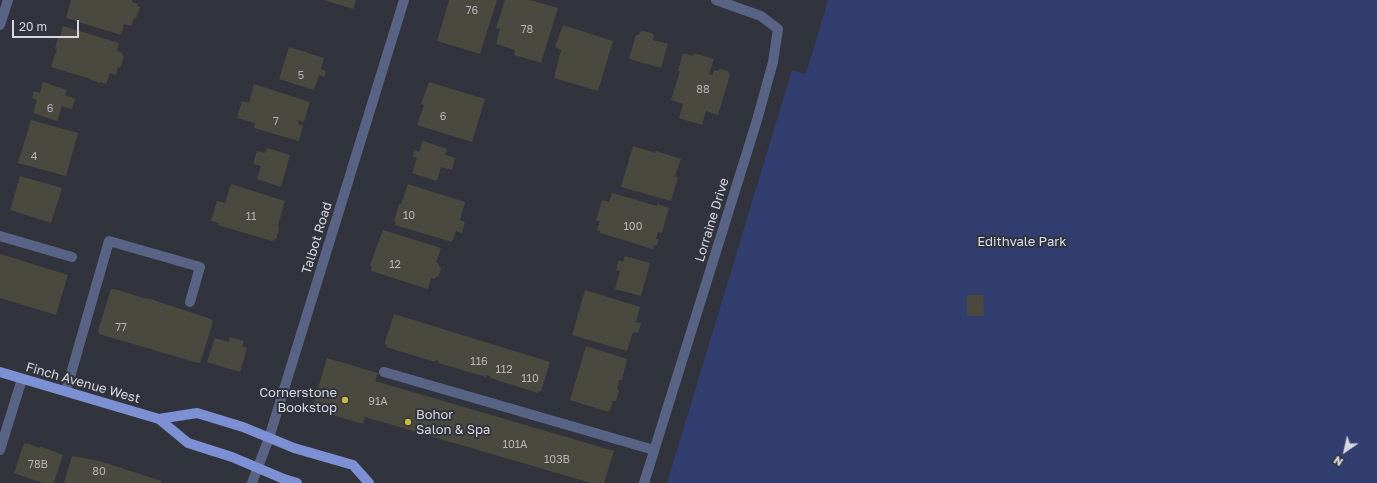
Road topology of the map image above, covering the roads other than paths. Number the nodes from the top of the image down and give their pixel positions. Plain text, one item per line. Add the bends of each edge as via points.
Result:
1 (8, 0) edge
2 (404, 0) edge
3 (716, 0) edge
4 (0, 25) edge
5 (0, 236) edge
6 (72, 257) dead end
7 (190, 302) dead end
8 (0, 372) edge
9 (384, 372) dead end
10 (22, 379) junction
11 (66, 391) junction
12 (159, 419) junction
13 (269, 438) junction
14 (0, 450) edge
15 (654, 450) junction
16 (258, 468) junction
17 (252, 483) edge
18 (297, 483) edge
19 (369, 483) edge
20 (644, 483) edge

1 - 4 street
2 - 13 street, Talbot Road
3 - 15 street, Lorraine Drive via 761,16 778,29 773,62 757,120
5 - 6 street
7 - 11 street via 200,267 109,241
8 - 10 main road, Finch Avenue West
9 - 15 street
10 - 11 main road, Finch Avenue West
10 - 14 street
11 - 12 main road, Finch Avenue West
12 - 13 main road, Finch Avenue West via 197,413
12 - 16 main road, Finch Avenue West via 188,443
13 - 16 street, Talbot Road
13 - 19 main road, Finch Avenue West via 353,465
15 - 20 street, Lorraine Drive
16 - 17 street, Talbot Road
16 - 18 main road, Finch Avenue West

